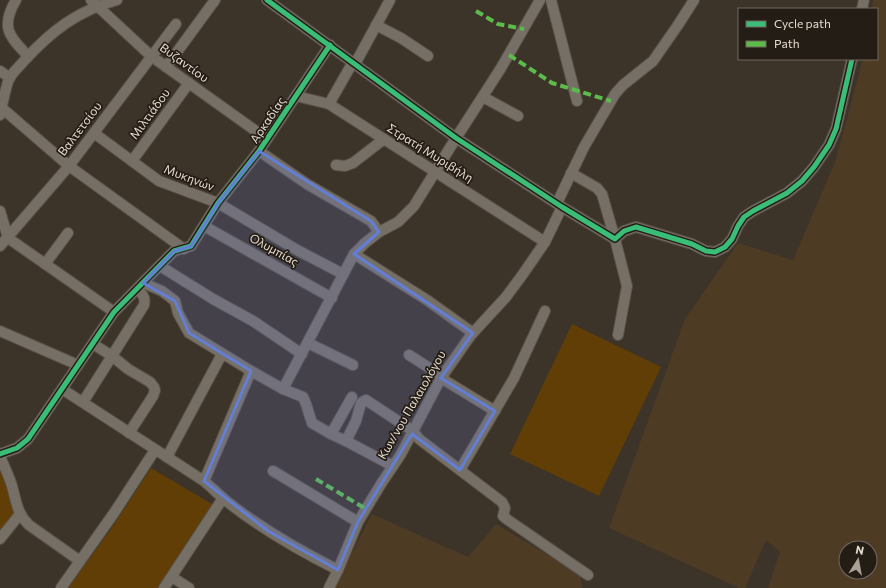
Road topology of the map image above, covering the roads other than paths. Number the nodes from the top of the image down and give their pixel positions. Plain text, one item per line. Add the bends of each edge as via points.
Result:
1 (16, 0) edge
2 (117, 0) edge
3 (215, 0) edge
4 (267, 0) edge
5 (390, 0) edge
6 (540, 0) edge
7 (551, 0) edge
8 (694, 0) edge
9 (94, 3) edge
10 (176, 24) dead end
11 (376, 25) junction
12 (330, 45) junction
13 (28, 56) junction
14 (151, 56) junction
15 (428, 56) dead end
16 (852, 60) edge
17 (354, 63) junction
18 (166, 67) junction
19 (0, 71) edge
20 (10, 78) junction
21 (189, 83) junction
22 (296, 96) junction
23 (483, 97) junction
24 (577, 101) dead end
25 (329, 104) junction
26 (1, 111) edge
27 (518, 116) dead end
28 (94, 133) junction
29 (456, 138) junction
30 (267, 139) junction
31 (384, 139) junction
32 (259, 151) junction
33 (132, 161) junction
34 (336, 165) dead end
35 (69, 166) junction
36 (436, 172) junction
37 (572, 173) junction
38 (218, 203) junction
39 (560, 205) junction
40 (0, 211) edge
41 (204, 226) junction
42 (379, 232) junction
43 (68, 233) dead end
44 (8, 238) junction
45 (615, 239) junction
46 (545, 242) junction
47 (0, 246) edge
48 (184, 249) junction
49 (354, 254) junction
50 (45, 264) junction
51 (160, 266) junction
52 (343, 274) junction
53 (140, 286) junction
54 (332, 298) junction
55 (545, 311) dead end
56 (114, 312) junction
57 (473, 333) junction
58 (1, 334) edge
59 (618, 335) dead end
60 (308, 343) junction
61 (93, 344) junction
62 (222, 354) junction
63 (302, 354) junction
64 (409, 355) dead end
65 (112, 356) junction
66 (78, 365) junction
67 (353, 365) dead end
68 (250, 371) junction
69 (441, 377) junction
70 (62, 389) junction
71 (283, 389) junction
72 (352, 397) dead end
73 (83, 402) junction
74 (495, 411) junction
75 (413, 431) junction
76 (129, 433) junction
77 (331, 434) junction
78 (346, 441) junction
79 (155, 450) junction
80 (0, 455) edge
81 (166, 457) junction
82 (393, 466) junction
83 (460, 470) junction
84 (273, 471) dead end
85 (204, 481) junction
86 (223, 498) junction
87 (20, 514) junction
88 (358, 522) junction
89 (0, 539) edge
90 (80, 561) junction
91 (338, 570) junction
92 (588, 575) dead end
93 (172, 577) junction
94 (61, 588) edge
95 (164, 588) edge
96 (189, 588) edge
97 (329, 588) edge

1 - 13 street via 8,12 4,26 14,42
2 - 9 street
3 - 18 street
4 - 12 street
5 - 11 street
6 - 23 street
7 - 24 street
8 - 37 street, Κων/νου Παλαιολόγου via 657,56 623,85 611,101
9 - 13 street via 56,29
9 - 14 street, Βυζαντίου
10 - 14 street, Βαλτετσίου
11 - 15 street
11 - 17 street
12 - 17 street
12 - 22 street, Αρκαδίας
13 - 20 street
14 - 18 street, Βυζαντίου
14 - 28 street, Βαλτετσίου
16 - 45 street via 836,129 829,145 814,167 788,193 748,214 725,247 715,252 706,251 692,244 640,228 628,229
17 - 25 street
17 - 29 street
18 - 21 street, Βυζαντίου
19 - 20 street
20 - 26 street
21 - 30 street, Βυζαντίου
21 - 33 street, Μιλτιάδου
22 - 25 street, Στρατή Μυριβήλη
22 - 30 street, Αρκαδίας
23 - 27 street
23 - 29 street
25 - 31 street, Στρατή Μυριβήλη
26 - 35 street
28 - 33 street, Μυκηνών
28 - 35 street, Βαλτετσίου
29 - 36 street
29 - 39 street
30 - 32 street, Αρκαδίας
31 - 34 street via 353,163 345,166
31 - 36 street, Στρατή Μυριβήλη
32 - 38 street, Αρκαδίας
32 - 42 street via 307,184 370,221
33 - 38 street, Μυκηνών via 158,181
35 - 44 street, Βαλτετσίου
35 - 48 street
36 - 42 street via 414,206 398,222
36 - 46 street, Στρατή Μυριβήλη
37 - 39 street, Κων/νου Παλαιολόγου
37 - 45 street via 597,188 602,194
38 - 41 street, Αρκαδίας
38 - 52 street, Μυκηνών
39 - 45 street
39 - 46 street, Κων/νου Παλαιολόγου
40 - 44 street
41 - 48 street, Αρκαδίας via 191,246
41 - 54 street, Ολυμπίας
42 - 49 street
43 - 50 street
44 - 47 street, Βαλτετσίου
44 - 50 street
45 - 59 street via 627,286
46 - 57 street, Κων/νου Παλαιολόγου via 517,284
48 - 51 street, Αρκαδίας via 174,251
49 - 52 street
49 - 57 street via 427,300
50 - 56 street
51 - 53 street, Αρκαδίας
51 - 63 street via 213,300 253,321
52 - 54 street
53 - 56 street, Αρκαδίας
53 - 62 street via 162,291 171,297 189,333
53 - 65 street via 145,300 144,305
54 - 60 street
55 - 74 street via 514,378
56 - 61 street, Αρκαδίας
57 - 69 street, Κων/νου Παλαιολόγου
58 - 66 street
60 - 63 street
60 - 67 street
61 - 65 street
61 - 66 street, Αρκαδίας
62 - 68 street
62 - 81 street
63 - 71 street
64 - 69 street
65 - 73 street
65 - 76 street via 150,382 155,390
66 - 70 street, Αρκαδίας
68 - 71 street
68 - 85 street
69 - 74 street
69 - 75 street, Κων/νου Παλαιολόγου
70 - 73 street
70 - 80 street, Αρκαδίας via 28,439 17,448
71 - 77 street via 303,397 312,423
72 - 77 street
73 - 76 street
74 - 83 street
75 - 78 street via 366,400 361,403
75 - 82 street, Κων/νου Παλαιολόγου
75 - 83 street via 419,439
76 - 79 street
77 - 78 street
78 - 82 street
79 - 81 street
79 - 90 street
80 - 87 street
81 - 85 street
82 - 88 street, Κων/νου Παλαιολόγου
83 - 92 street via 502,502 505,508 504,516 508,520
84 - 88 street
85 - 86 street
86 - 91 street via 268,531
86 - 93 street
87 - 89 street
87 - 90 street via 29,525
88 - 91 street, Κων/νου Παλαιολόγου
90 - 94 street
91 - 97 street, Κων/νου Παλαιολόγου
93 - 95 street
93 - 96 street

